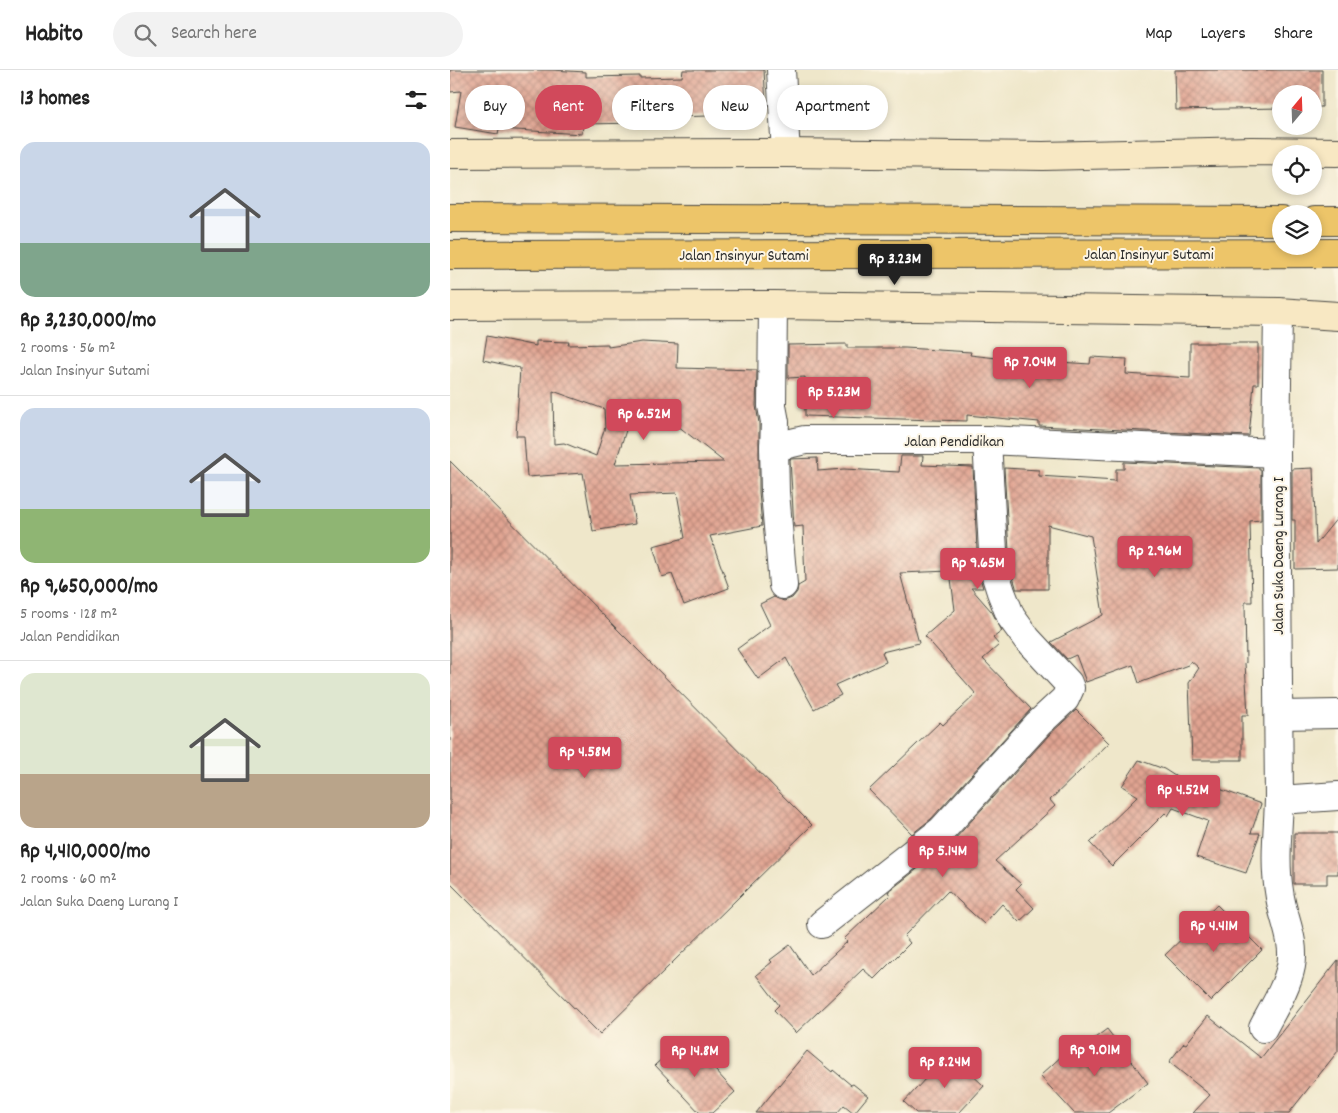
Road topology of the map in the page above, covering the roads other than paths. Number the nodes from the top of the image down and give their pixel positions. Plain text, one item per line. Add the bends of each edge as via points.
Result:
1 (781, 70) edge
2 (786, 152) junction
3 (1338, 152) edge
4 (450, 154) edge
5 (450, 218) edge
6 (1272, 221) edge
7 (1322, 221) edge
8 (1338, 221) edge
9 (1338, 253) edge
10 (450, 255) edge
11 (450, 306) edge
12 (773, 306) junction
13 (1278, 312) junction
14 (1338, 316) edge
15 (986, 440) junction
16 (774, 447) junction
17 (1276, 453) junction
18 (784, 585) dead end
19 (1338, 714) edge
20 (1279, 715) junction
21 (1338, 796) edge
22 (1279, 800) junction
23 (822, 924) dead end
24 (1263, 1028) dead end

1 - 2 street
2 - 3 street via 1044,156
2 - 4 street
5 - 6 highway, Jalan Insinyur Sutami
7 - 8 highway
9 - 10 highway, Jalan Insinyur Sutami
11 - 12 street
12 - 13 street
12 - 16 street
13 - 14 street
13 - 17 street, Jalan Suka Daeng Lurang I
15 - 16 street, Jalan Pendidikan via 804,440
15 - 17 street, Jalan Pendidikan
15 - 23 street via 994,570 1001,592 1011,616 1027,639 1068,683 1068,694 942,830
16 - 18 street
17 - 20 street, Jalan Suka Daeng Lurang I
19 - 20 street
20 - 22 street, Jalan Suka Daeng Lurang I
21 - 22 street
22 - 24 street, Jalan Suka Daeng Lurang I via 1279,892 1293,944 1288,978

